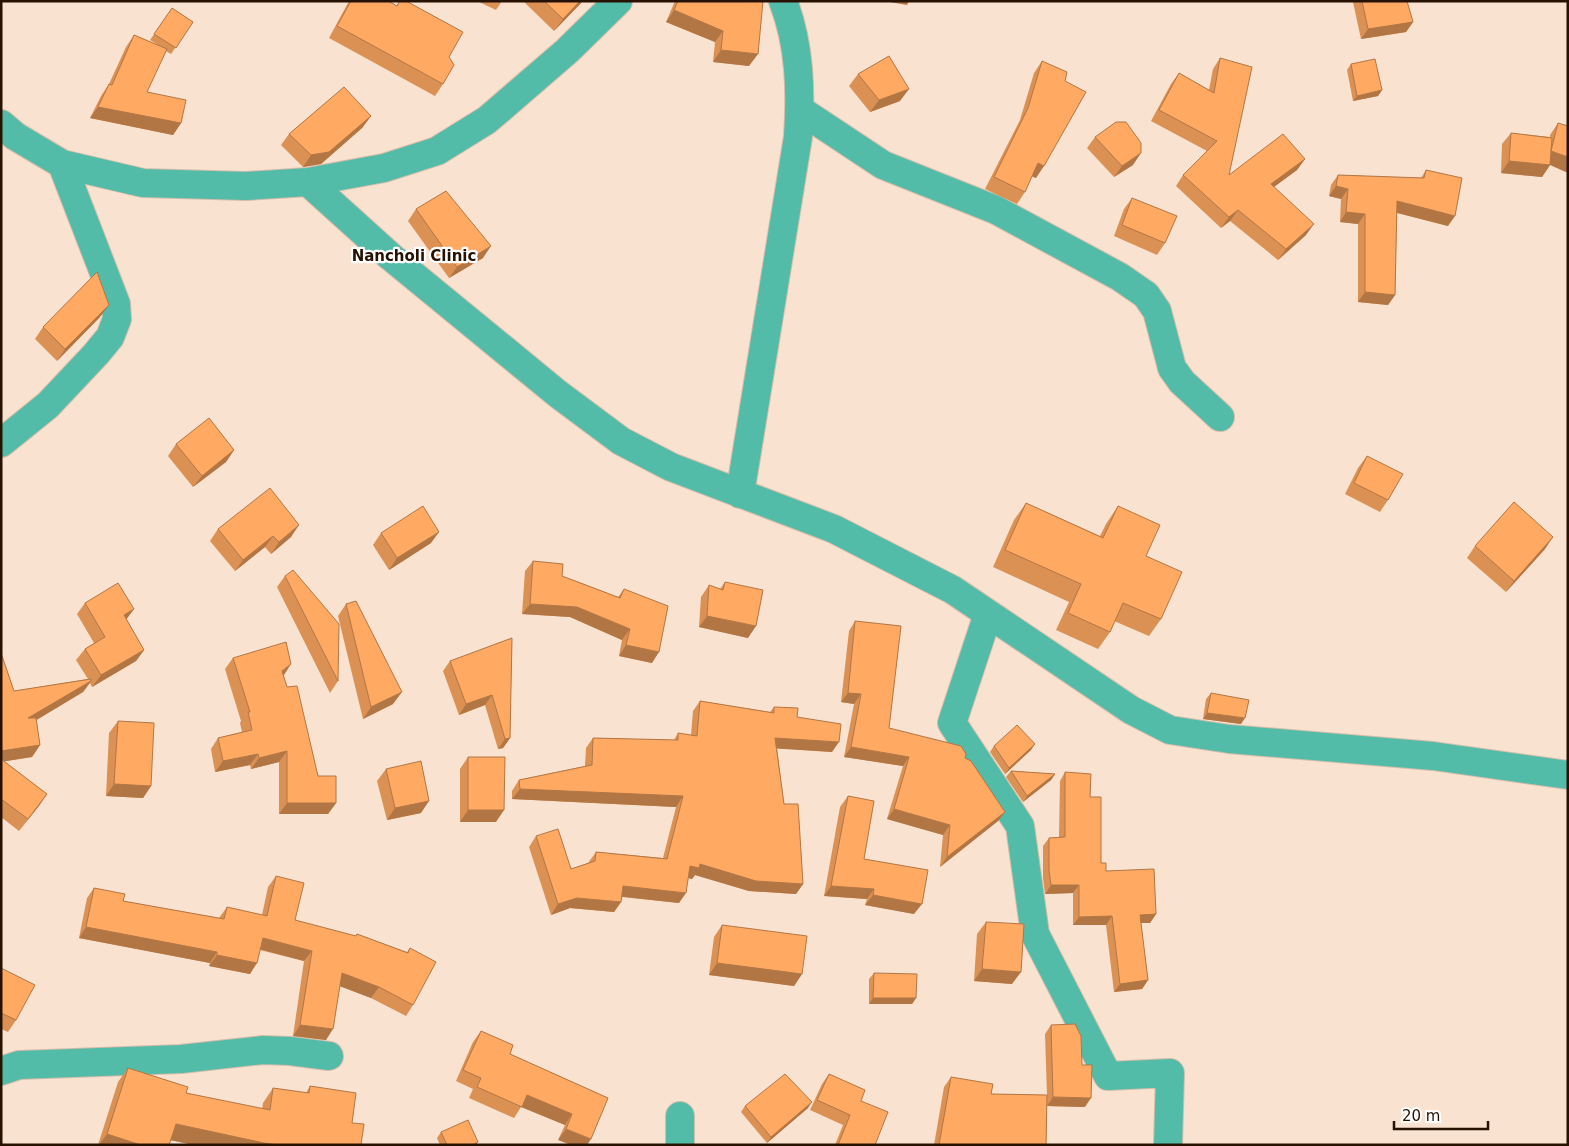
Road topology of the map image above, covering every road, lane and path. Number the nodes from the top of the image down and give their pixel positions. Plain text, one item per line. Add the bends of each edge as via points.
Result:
1 (618, 1) edge
2 (783, 1) edge
3 (800, 110) junction
4 (1, 124) edge
5 (62, 164) junction
6 (308, 182) junction
7 (1220, 417) dead end
8 (1, 444) edge
9 (740, 494) junction
10 (988, 614) junction
11 (1568, 776) edge
12 (329, 1056) dead end
13 (1, 1071) edge
14 (680, 1116) dead end
15 (680, 1145) edge
16 (1168, 1145) edge

1 - 6 street via 567,51 487,120 437,151 384,168
2 - 3 street via 791,21 798,62
3 - 7 street via 883,165 996,210 1120,277 1146,295 1157,311 1172,368 1182,382
3 - 9 street
4 - 5 street
5 - 6 street via 143,183 246,186
5 - 8 street via 116,304 116,319 110,337 96,354 48,405
6 - 9 street via 391,257 558,394 622,440 671,468
9 - 10 street via 834,529 953,590
10 - 11 street via 1131,710 1170,730 1229,739 1433,756
10 - 16 street via 952,722 1020,826 1035,934 1108,1076 1170,1072
12 - 13 street via 263,1050 181,1059 19,1065
14 - 15 street

